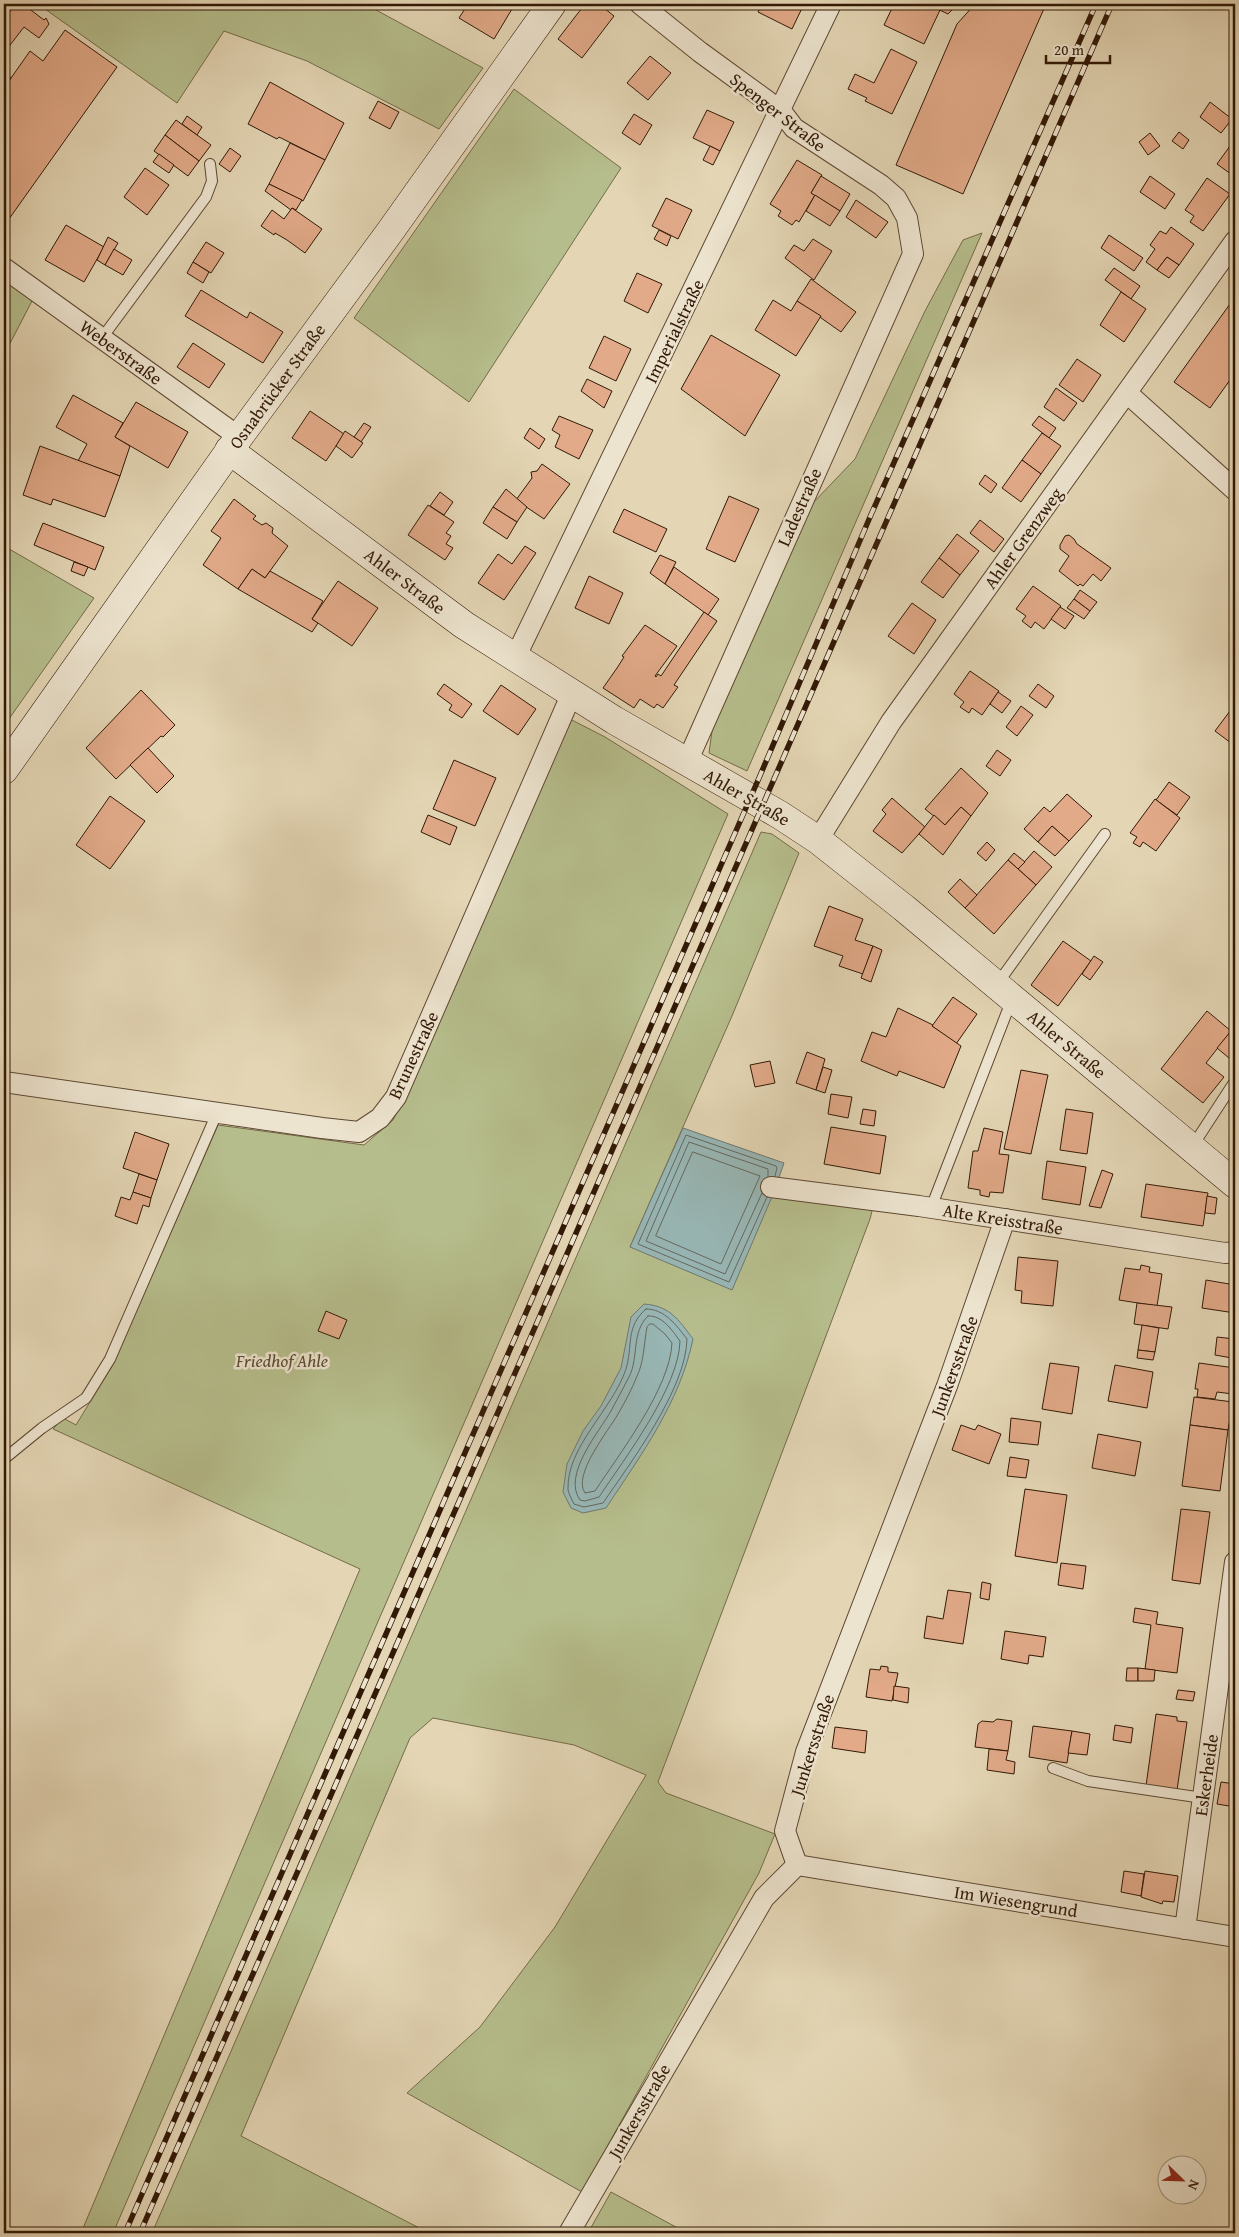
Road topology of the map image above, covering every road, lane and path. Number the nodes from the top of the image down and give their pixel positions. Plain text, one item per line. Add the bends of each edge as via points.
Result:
1 (552, 4) edge
2 (640, 4) edge
3 (831, 4) edge
4 (781, 111) junction
5 (210, 164) dead end
6 (1235, 241) edge
7 (913, 254) joint
8 (4, 268) edge
9 (102, 338) junction
10 (1127, 393) junction
11 (234, 444) junction
12 (1235, 490) edge
13 (515, 658) junction
14 (572, 693) junction
15 (687, 762) junction
16 (4, 770) edge
17 (1105, 834) dead end
18 (818, 840) junction
19 (1004, 991) junction
20 (1235, 1081) edge
21 (4, 1082) edge
22 (217, 1113) junction
23 (1192, 1148) junction
24 (1235, 1184) edge
25 (770, 1187) dead end
26 (931, 1208) junction
27 (1005, 1219) junction
28 (1235, 1252) edge
29 (4, 1459) edge
30 (1235, 1562) edge
31 (1053, 1768) dead end
32 (1203, 1798) junction
33 (797, 1865) junction
34 (1185, 1929) junction
35 (1235, 1937) edge
36 (569, 2233) edge

1 - 11 main road, Osnabrücker Straße
2 - 4 street, Spenger Straße
3 - 4 street, Imperialstraße
4 - 7 street, Spenger Straße via 794,128 882,185 896,198 907,218
4 - 13 street, Imperialstraße
5 - 9 lane via 212,181 206,197
6 - 10 street, Ahler Grenzweg
7 - 15 street, Ladestraße
8 - 9 street, Weberstraße
9 - 11 street, Weberstraße
10 - 12 street
10 - 18 street, Ahler Grenzweg via 891,722
11 - 13 main road, Ahler Straße via 464,625
11 - 16 main road, Osnabrücker Straße
13 - 14 main road, Ahler Straße
14 - 15 main road, Ahler Straße
14 - 22 street, Brunestraße via 396,1097 380,1118 359,1132
15 - 18 main road, Ahler Straße
17 - 19 lane
18 - 19 main road, Ahler Straße
19 - 23 main road, Ahler Straße
19 - 26 lane
20 - 23 lane
21 - 22 street, Brunestraße
22 - 29 lane via 110,1359 86,1398
23 - 24 main road, Ahler Straße
25 - 26 street, Alte Kreisstraße
26 - 27 street, Alte Kreisstraße
27 - 28 street, Alte Kreisstraße
27 - 33 street, Junkersstraße via 947,1386 806,1752 785,1831
30 - 32 street, Eskerheide
31 - 32 lane via 1088,1781
32 - 34 street, Eskerheide
33 - 34 street, Im Wiesengrund
33 - 36 street, Junkersstraße via 764,1898
34 - 35 street, Im Wiesengrund

